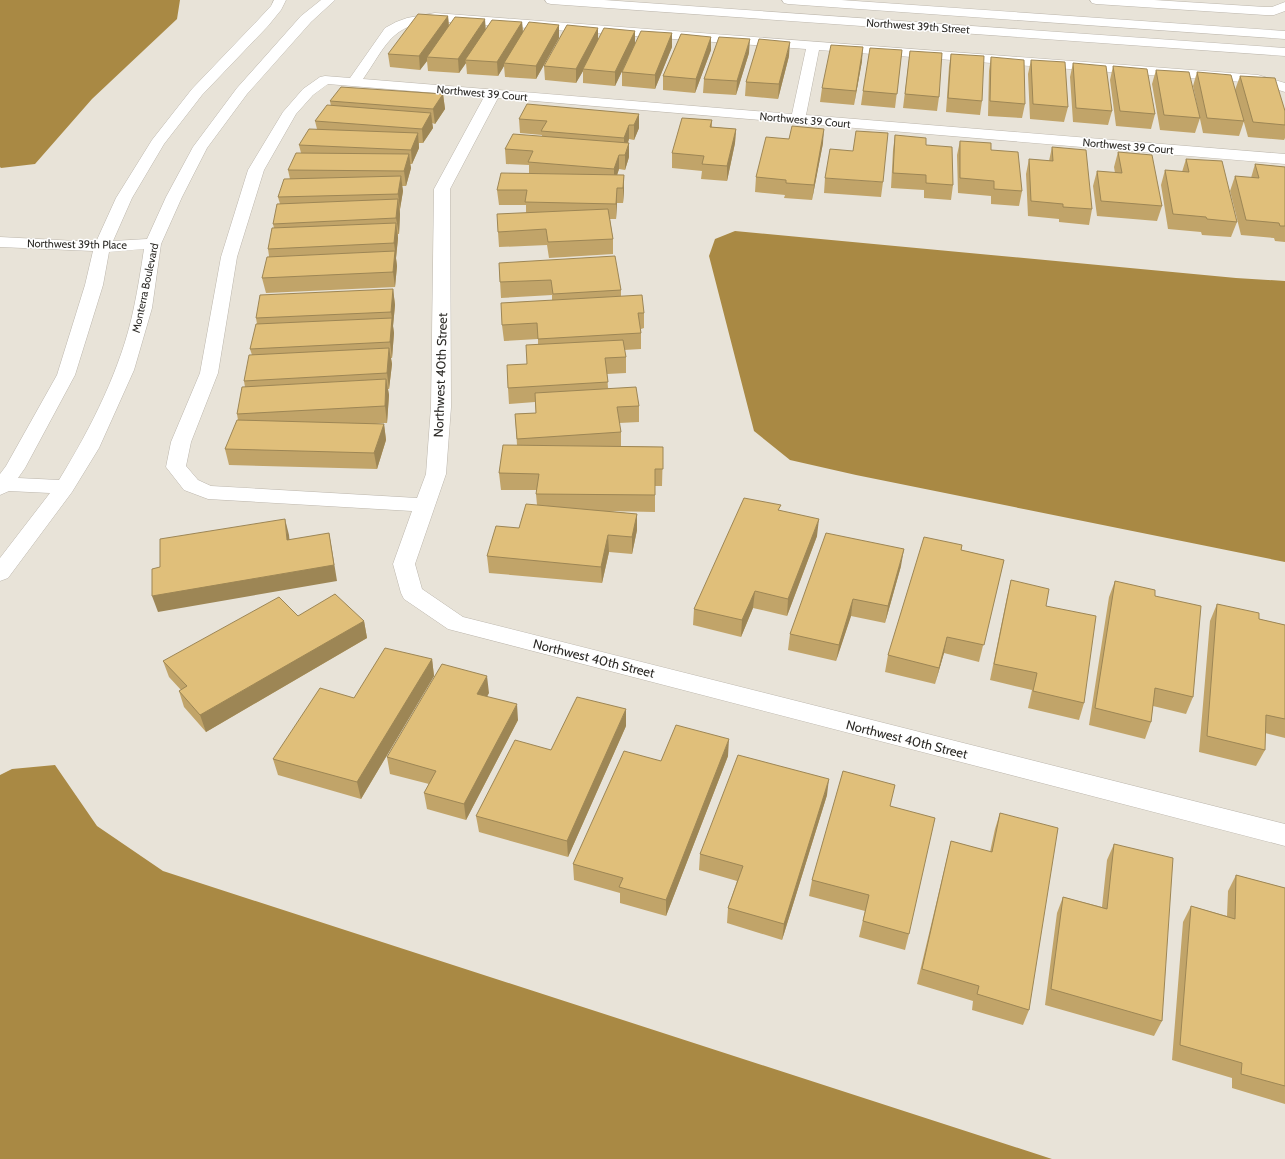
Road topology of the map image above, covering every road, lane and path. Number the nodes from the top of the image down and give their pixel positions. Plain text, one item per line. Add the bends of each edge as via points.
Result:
1 (280, 0) edge
2 (312, 0) edge
3 (329, 0) edge
4 (551, 0) edge
5 (788, 0) edge
6 (1096, 0) edge
7 (1284, 0) edge
8 (1285, 5) edge
9 (1285, 35) edge
10 (813, 45) junction
11 (1285, 52) edge
12 (353, 82) junction
13 (1285, 88) edge
14 (493, 94) junction
15 (798, 120) junction
16 (1285, 159) edge
17 (0, 242) edge
18 (153, 244) junction
19 (102, 247) junction
20 (1, 486) edge
21 (65, 487) junction
22 (425, 505) junction
23 (0, 573) edge
24 (1285, 835) edge

1 - 19 street via 263,23 197,92 156,143 124,198
2 - 3 street
3 - 18 street, Monterra Boulevard via 306,19 242,91 200,147
4 - 11 street, Northwest 39th Street
5 - 9 street, Northwest 39th Street
6 - 8 street via 1265,11 1274,11
7 - 8 street
10 - 12 street via 465,19 419,18 390,30
10 - 13 street via 1258,79
10 - 15 street
12 - 14 street, Northwest 39 Court
12 - 22 street, Northwest 39 Court via 325,80 308,92 290,112 256,170 229,257 209,373 181,442 176,467 191,486 208,492
14 - 15 street, Northwest 39 Court
14 - 22 street, Northwest 40th Street via 442,189 441,407 436,474
15 - 16 street, Northwest 39 Court
17 - 19 street, Northwest 39th Place
18 - 19 street, Northwest 39th Place
18 - 21 street, Monterra Boulevard via 143,308 125,370 89,448
19 - 20 street via 94,284 66,376 14,468
20 - 21 street
21 - 23 street, Monterra Boulevard
22 - 24 street, Northwest 40th Street via 404,564 406,572 412,593 456,623

